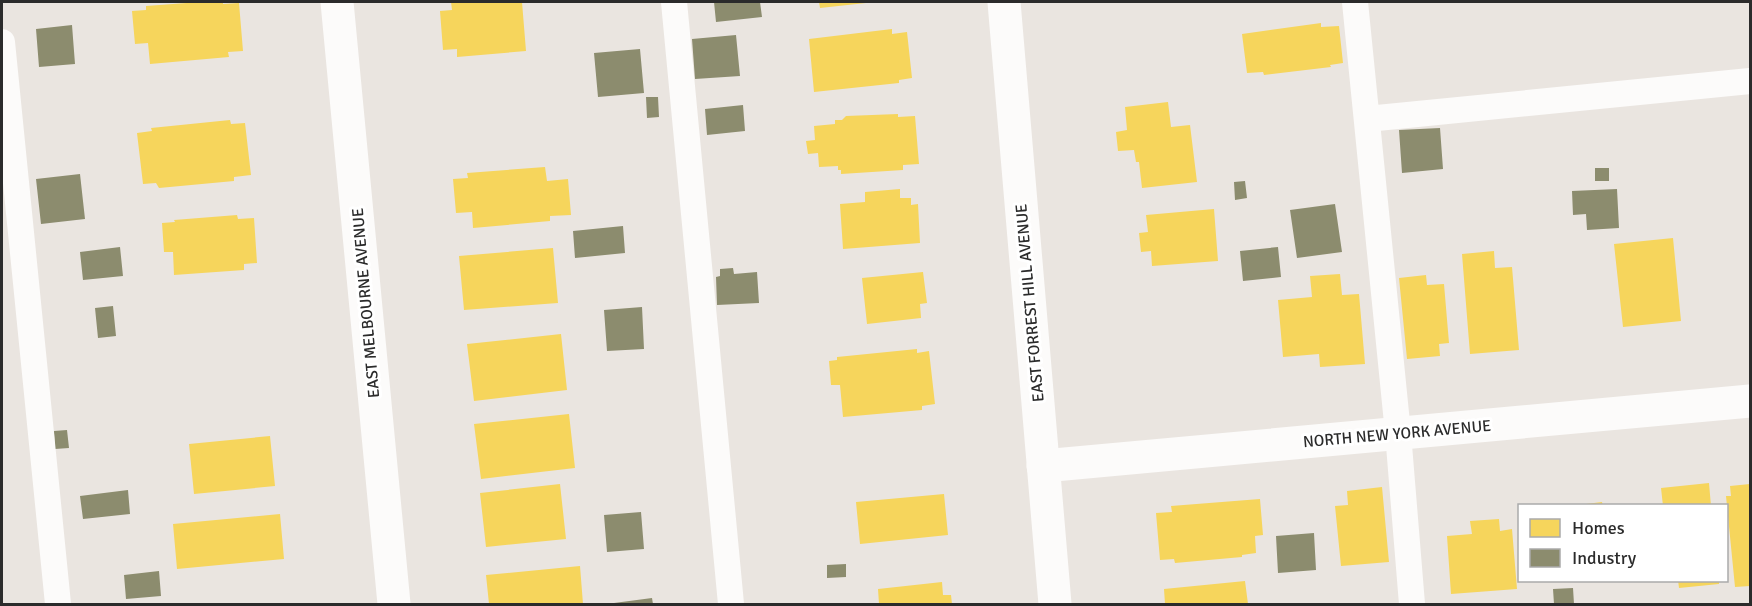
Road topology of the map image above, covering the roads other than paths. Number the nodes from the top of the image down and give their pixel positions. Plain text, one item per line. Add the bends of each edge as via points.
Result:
1 (337, 2) edge
2 (674, 2) edge
3 (1004, 2) edge
4 (1355, 2) edge
5 (2, 42) edge
6 (1750, 81) edge
7 (1367, 119) junction
8 (1750, 401) edge
9 (1398, 433) junction
10 (1043, 466) junction
11 (58, 604) edge
12 (394, 604) edge
13 (731, 604) edge
14 (1055, 604) edge
15 (1412, 604) edge

1 - 12 street, EAST MELBOURNE AVENUE
2 - 13 lane
3 - 10 street, EAST FORREST HILL AVENUE
4 - 7 lane
5 - 11 lane
6 - 7 lane
7 - 9 lane
8 - 9 street, NORTH NEW YORK AVENUE
9 - 10 street, NORTH NEW YORK AVENUE
9 - 15 lane
10 - 14 street, EAST FORREST HILL AVENUE

